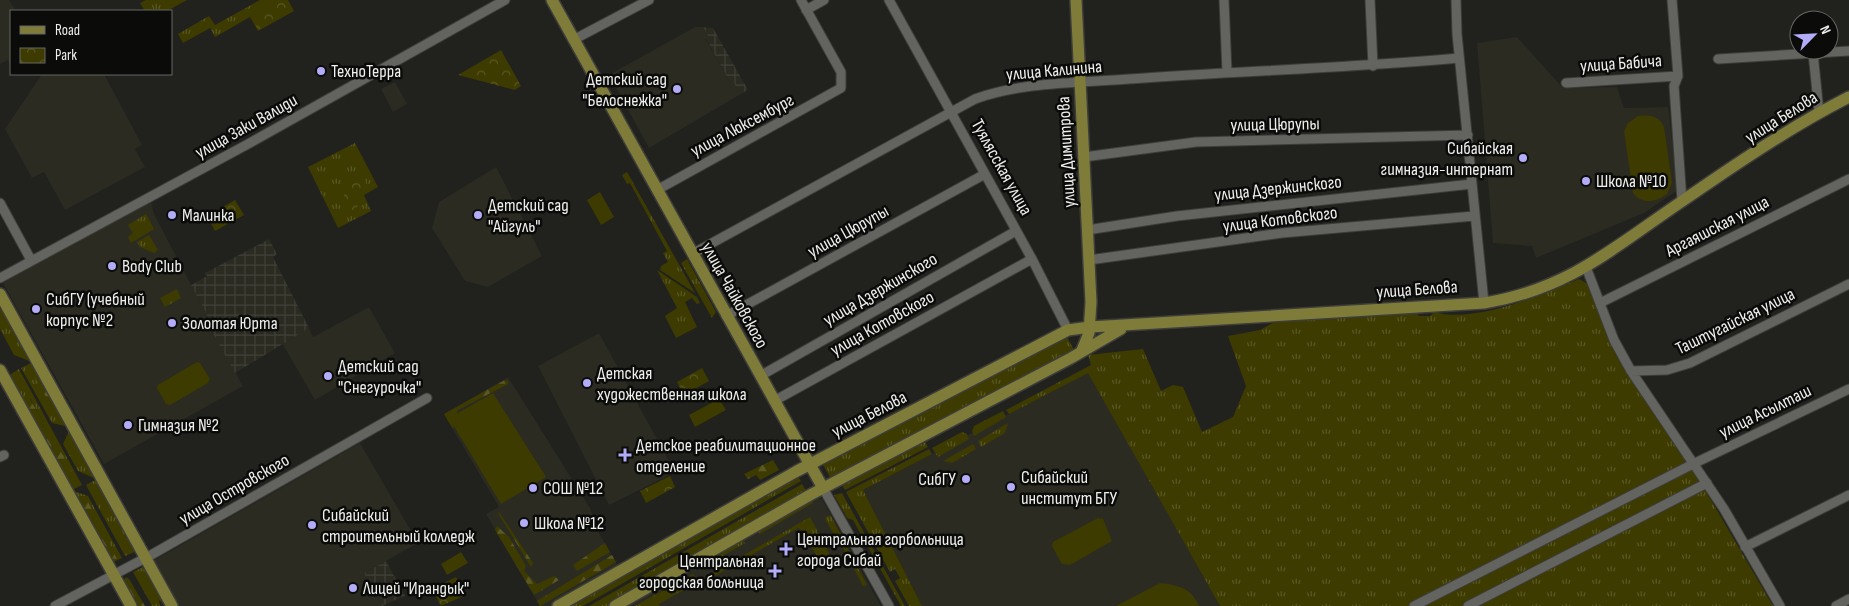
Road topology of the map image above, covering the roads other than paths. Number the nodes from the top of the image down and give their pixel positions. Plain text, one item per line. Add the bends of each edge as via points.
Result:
1 (505, 0) edge
2 (552, 0) edge
3 (650, 0) edge
4 (801, 0) edge
5 (824, 0) edge
6 (889, 0) edge
7 (1076, 0) edge
8 (1224, 0) edge
9 (1370, 0) edge
10 (1456, 0) edge
11 (1672, 0) edge
12 (806, 10) junction
13 (573, 40) junction
14 (1789, 54) edge
15 (1460, 58) junction
16 (1718, 58) dead end
17 (1814, 60) edge
18 (1373, 66) junction
19 (1228, 72) junction
20 (1678, 76) junction
21 (1079, 83) junction
22 (1566, 83) dead end
23 (1849, 97) edge
24 (952, 112) junction
25 (1819, 112) junction
26 (1468, 136) junction
27 (1084, 158) junction
28 (986, 174) junction
29 (1849, 178) edge
30 (1472, 184) junction
31 (657, 190) junction
32 (1682, 201) junction
33 (0, 204) edge
34 (1474, 216) junction
35 (1087, 230) junction
36 (1016, 231) junction
37 (692, 254) junction
38 (1032, 259) junction
39 (31, 260) junction
40 (1089, 260) junction
41 (1586, 267) junction
42 (0, 278) edge
43 (1849, 284) edge
44 (0, 294) edge
45 (1091, 302) junction
46 (1484, 303) junction
47 (1600, 303) junction
48 (726, 316) junction
49 (1127, 326) junction
50 (1090, 327) junction
51 (1068, 330) junction
52 (1082, 350) junction
53 (0, 370) edge
54 (1632, 371) junction
55 (760, 376) junction
56 (1849, 388) edge
57 (428, 398) dead end
58 (774, 401) junction
59 (1695, 463) junction
60 (810, 464) junction
61 (1707, 482) junction
62 (823, 488) junction
63 (1849, 495) edge
64 (1745, 547) junction
65 (146, 558) junction
66 (113, 574) junction
67 (1849, 599) edge
68 (55, 606) edge
69 (131, 606) edge
70 (172, 606) edge
71 (558, 606) edge
72 (616, 606) edge
73 (889, 606) edge
74 (1414, 606) edge
75 (1468, 606) edge
76 (1780, 606) edge
77 (1836, 606) edge

1 - 39 street, улица Заки Валиди via 248,144
2 - 13 main road, улица Чайковского
3 - 13 street
4 - 12 street
5 - 12 street
6 - 24 street, Туялясская улица
7 - 21 main road, улица Димитрова
8 - 19 street
9 - 18 street
10 - 15 street
11 - 20 street
12 - 31 street, улица Люксембург via 841,72 841,88
13 - 31 main road, улица Чайковского
14 - 16 street
15 - 18 street, улица Калинина
15 - 26 street
17 - 25 street
18 - 19 street, улица Калинина
19 - 21 street, улица Калинина
20 - 22 street, улица Бабича
20 - 32 street via 1674,86
21 - 24 street, улица Калинина via 993,92
21 - 27 main road, улица Димитрова
23 - 25 main road, улица Белова
24 - 28 street, Туялясская улица
24 - 37 street, улица Калинина
25 - 32 main road, улица Белова
26 - 27 street, улица Цюрупы via 1196,142
26 - 30 street
27 - 35 main road, улица Димитрова
28 - 36 street, Туялясская улица
28 - 48 street, улица Цюрупы
29 - 47 street, Аргаяшская улица
30 - 34 street
30 - 35 street, улица Дзержинского via 1177,216
31 - 37 main road, улица Чайковского
32 - 41 main road, улица Белова
33 - 39 street
34 - 40 street, улица Котовского via 1282,233
34 - 46 street
35 - 40 main road, улица Димитрова
36 - 38 street, Туялясская улица
36 - 55 street, улица Дзержинского
37 - 48 main road, улица Чайковского
38 - 51 street, Туялясская улица
38 - 58 street, улица Котовского
39 - 42 street, улица Заки Валиди
40 - 45 main road, улица Димитрова
41 - 46 main road, улица Белова via 1529,294
41 - 47 street
43 - 54 street, Таштугайская улица via 1678,368
44 - 65 main road
45 - 50 main road, улица Димитрова
45 - 51 main road via 1084,318
46 - 49 main road, улица Белова
47 - 54 street via 1614,340
48 - 55 main road, улица Чайковского
49 - 50 main road, улица Белова
49 - 52 main road, улица Белова
50 - 51 main road, улица Белова
50 - 52 main road, улица Димитрова
51 - 52 main road, Туялясская улица via 1077,334
51 - 60 main road, улица Белова
52 - 62 main road, улица Белова
53 - 66 main road
54 - 59 street
55 - 58 main road, улица Чайковского
56 - 59 street, улица Асылташ
57 - 65 street, улица Островского
58 - 60 main road, улица Чайковского
59 - 61 street
59 - 74 street, улица Асылташ
60 - 62 main road, улица Чайковского
60 - 71 main road, улица Белова
61 - 64 street
61 - 75 street
62 - 72 main road, улица Белова
62 - 73 street, улица Чайковского
63 - 64 street
64 - 76 street
65 - 66 street, улица Островского
65 - 70 main road
66 - 68 street, улица Островского
66 - 69 main road
67 - 77 street

